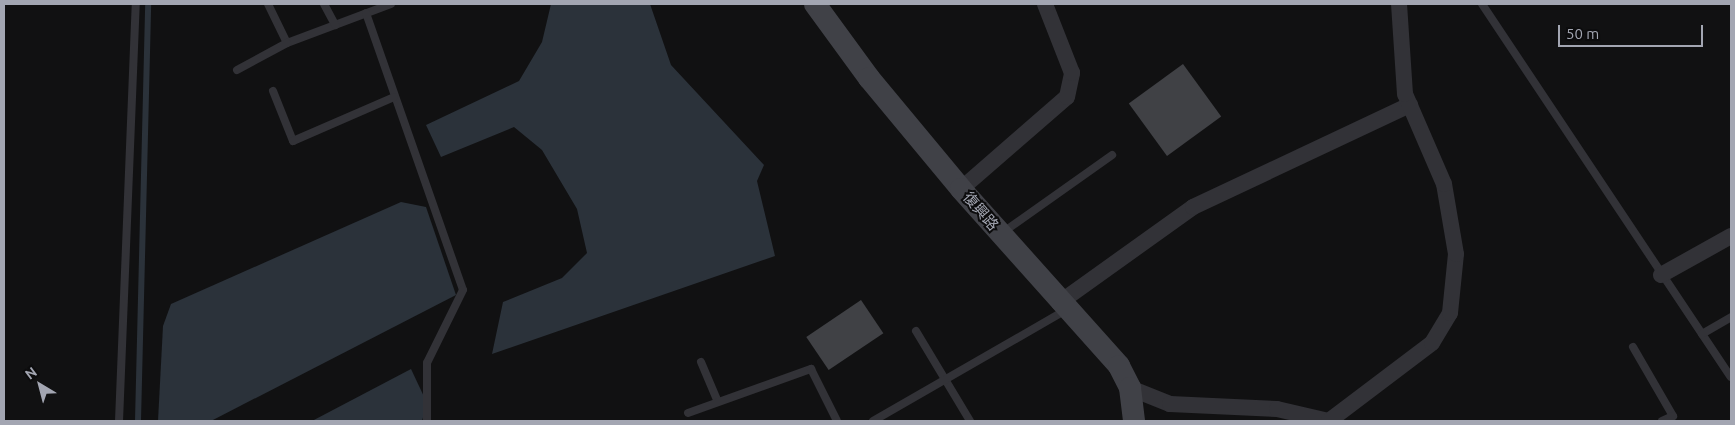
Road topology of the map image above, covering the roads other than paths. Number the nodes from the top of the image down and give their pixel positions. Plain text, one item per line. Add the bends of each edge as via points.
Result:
1 (136, 4) edge
2 (268, 4) edge
3 (324, 4) edge
4 (390, 4) edge
5 (815, 4) edge
6 (1045, 4) edge
7 (1399, 4) edge
8 (1482, 4) edge
9 (366, 13) junction
10 (335, 24) junction
11 (287, 43) junction
12 (237, 70) dead end
13 (273, 91) dead end
14 (394, 97) junction
15 (1410, 105) junction
16 (1112, 155) dead end
17 (961, 189) junction
18 (1000, 234) junction
19 (1731, 236) edge
20 (1661, 275) junction
21 (1063, 307) junction
22 (1731, 316) edge
23 (916, 331) dead end
24 (1702, 334) junction
25 (1633, 347) dead end
26 (701, 362) dead end
27 (1731, 377) edge
28 (946, 379) junction
29 (1130, 388) junction
30 (718, 402) junction
31 (688, 413) dead end
32 (119, 421) edge
33 (427, 421) edge
34 (837, 421) edge
35 (873, 421) edge
36 (970, 421) edge
37 (1134, 421) edge
38 (1330, 421) edge
39 (1662, 421) edge

1 - 32 lane
2 - 11 lane
3 - 10 lane
4 - 9 lane
5 - 17 street, 復興路 via 869,78
6 - 17 street via 1072,73 1067,97
7 - 15 street via 1405,94
8 - 20 lane
9 - 10 lane
9 - 14 lane
10 - 11 lane
11 - 12 lane
13 - 14 lane via 293,141
14 - 33 lane via 463,290 427,363
15 - 21 street via 1193,207
15 - 38 street via 1444,184 1456,254 1450,313 1432,343
16 - 18 lane
17 - 18 street, 復興路
18 - 21 street, 復興路
19 - 20 street
20 - 24 lane
21 - 28 lane
21 - 29 street, 復興路 via 1118,366
22 - 24 lane
23 - 28 lane
24 - 27 lane
25 - 39 lane via 1673,416
26 - 30 lane
28 - 35 lane
28 - 36 lane
29 - 37 street, 復興路
29 - 38 street via 1170,404 1277,408
30 - 31 lane
30 - 34 lane via 811,369

